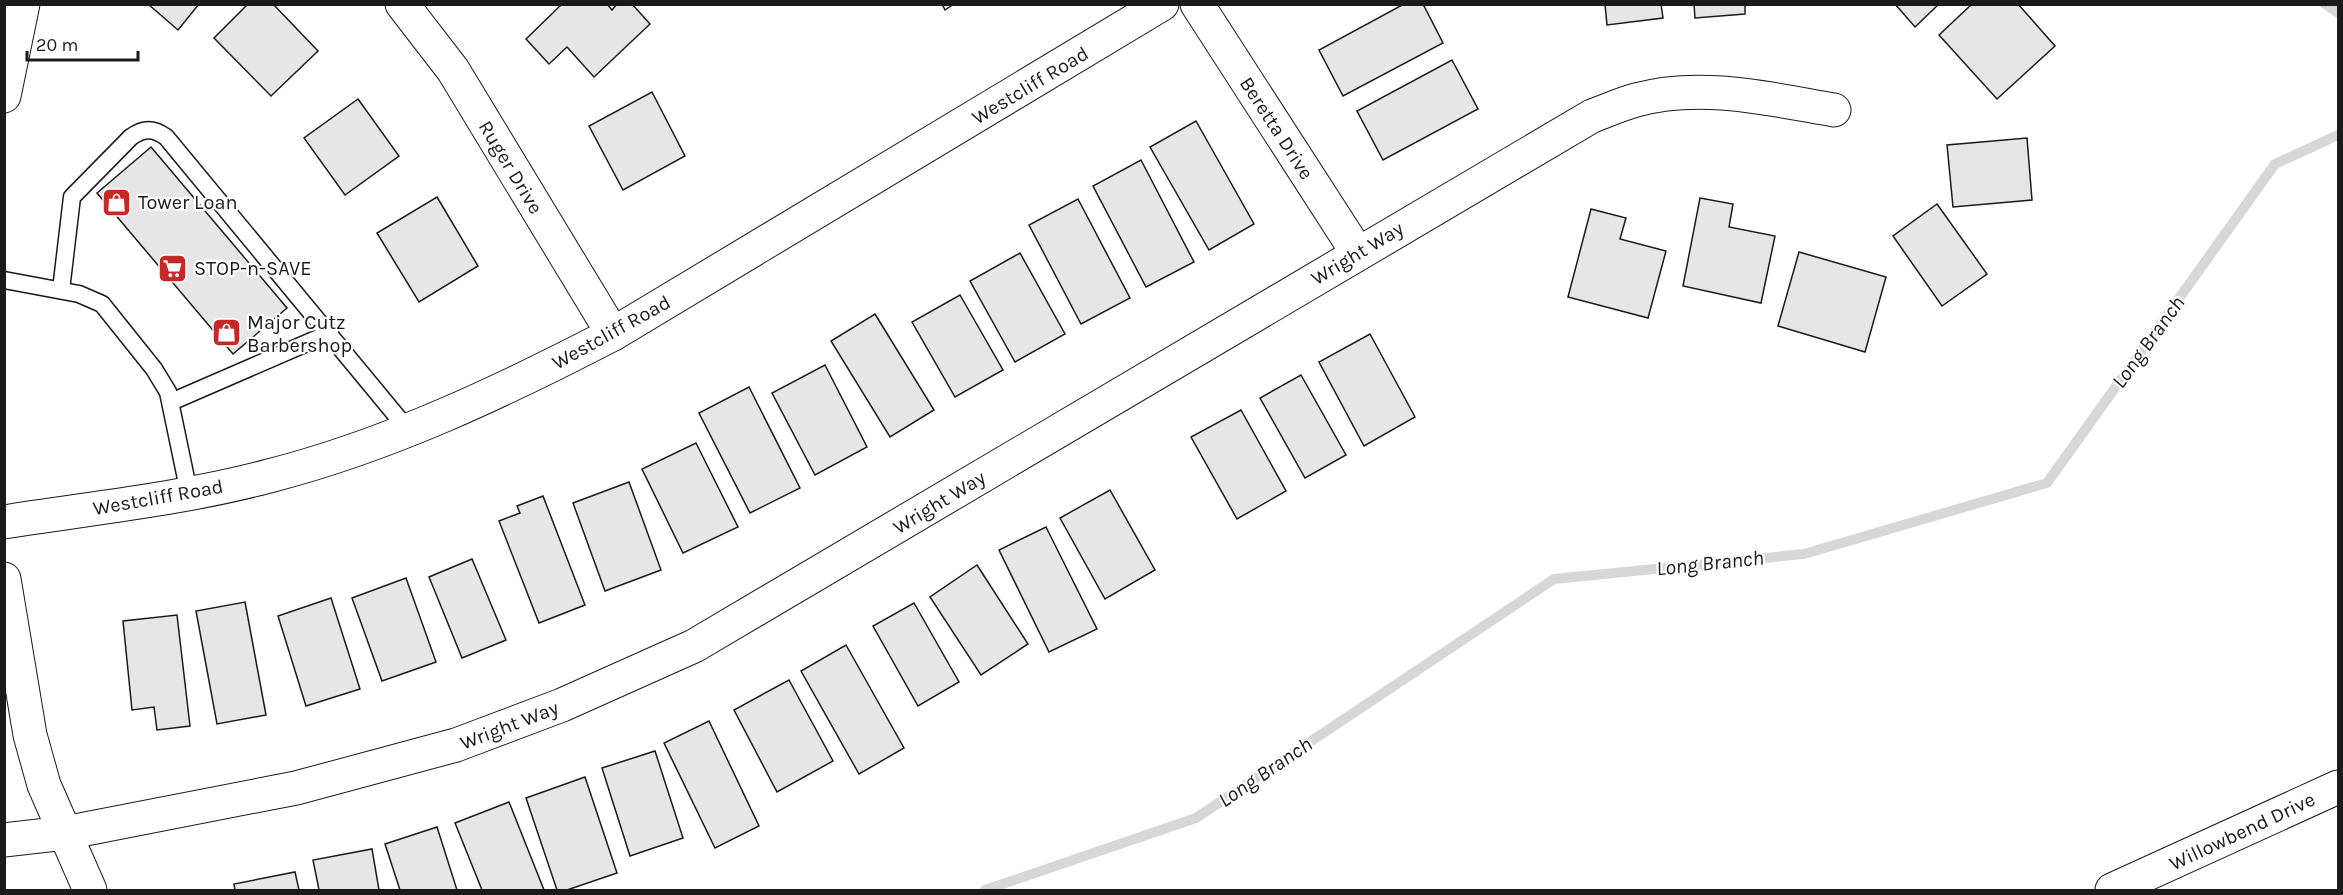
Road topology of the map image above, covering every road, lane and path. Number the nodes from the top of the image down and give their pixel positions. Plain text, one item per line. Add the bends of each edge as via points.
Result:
1 (23, 4) edge
2 (402, 4) edge
3 (1197, 4) edge
4 (1142, 10) edge
5 (4, 96) edge
6 (1834, 110) dead end
7 (1357, 252) junction
8 (4, 280) edge
9 (61, 290) junction
10 (330, 333) junction
11 (613, 334) junction
12 (171, 402) junction
13 (409, 431) junction
14 (189, 493) junction
15 (4, 522) edge
16 (4, 579) edge
17 (2338, 787) edge
18 (64, 833) junction
19 (4, 840) edge
20 (90, 891) edge
21 (2112, 891) edge

1 - 5 street
2 - 11 street, Ruger Drive via 453,70
3 - 7 street, Beretta Drive
4 - 11 street, Westcliff Road
6 - 7 street, Wright Way via 1741,94 1691,93 1638,99 1592,116
7 - 18 street, Wright Way via 704,640 602,687 456,745 296,788
8 - 9 lane
9 - 10 lane via 72,197 131,137 151,129 166,137
9 - 12 lane via 102,304 154,369
10 - 12 lane
10 - 13 lane
11 - 13 street, Westcliff Road via 526,379
12 - 14 lane
13 - 14 street, Westcliff Road via 269,476
14 - 15 street, Westcliff Road
16 - 18 street via 30,735 44,785
17 - 21 street, Willowbend Drive
18 - 19 street, Wright Way
18 - 20 street

